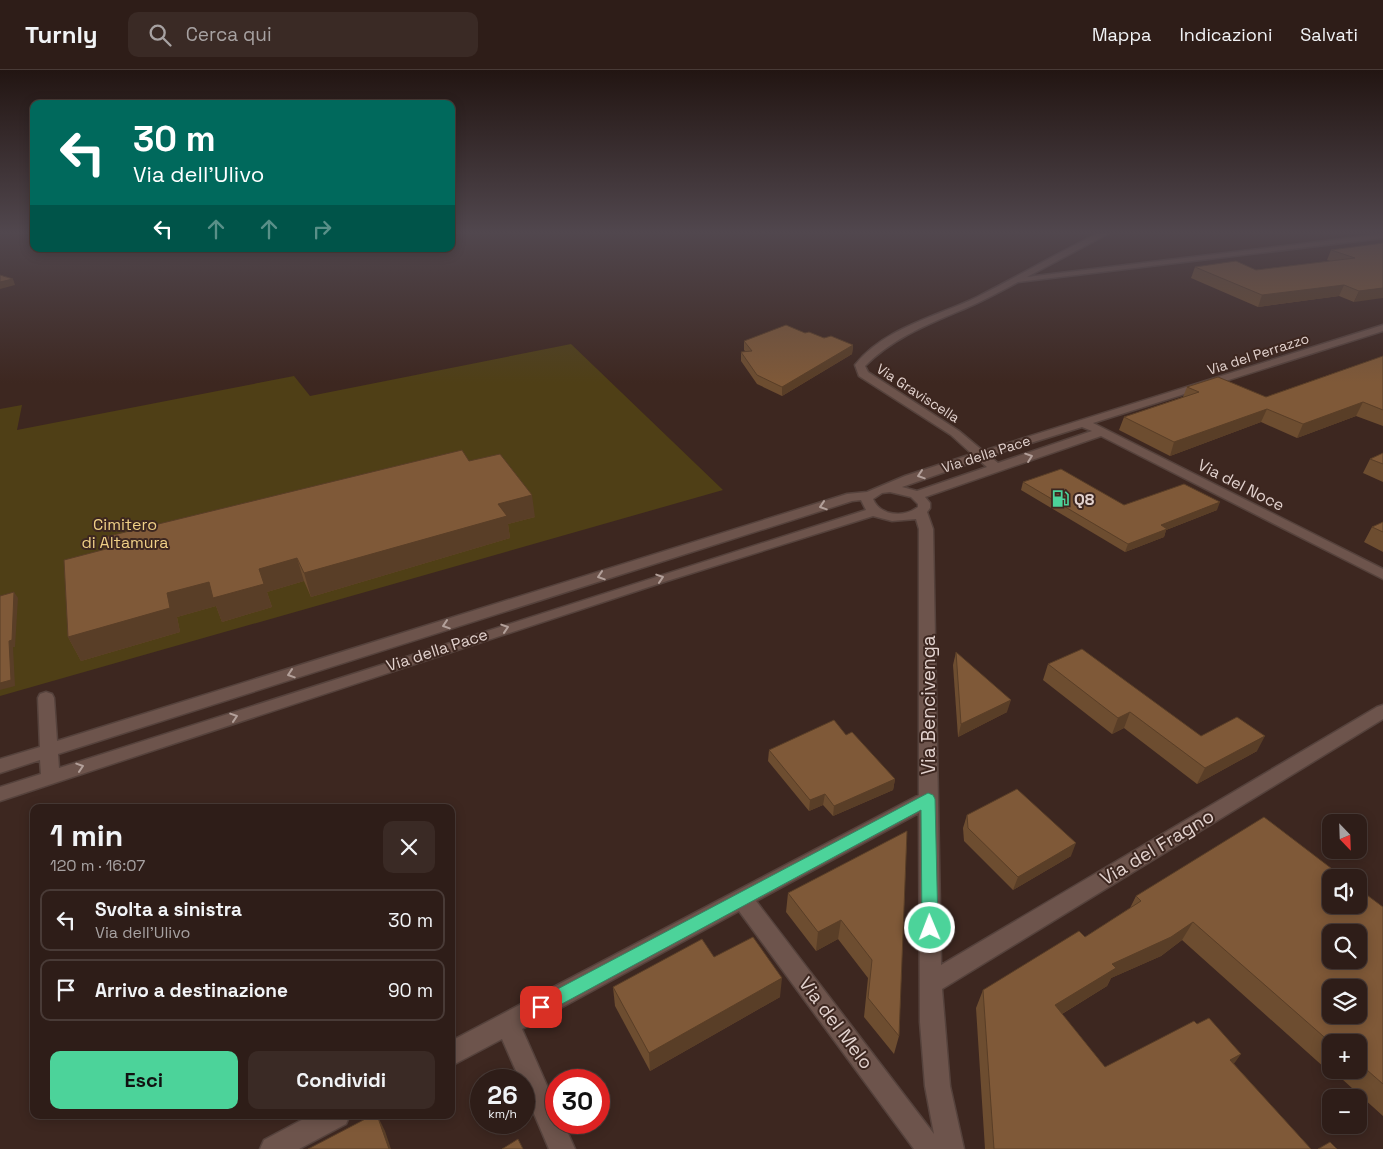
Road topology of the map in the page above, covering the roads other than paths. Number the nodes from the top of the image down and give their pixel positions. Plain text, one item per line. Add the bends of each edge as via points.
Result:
1 (1008, 282) edge
2 (1383, 328) edge
3 (1084, 423) junction
4 (1101, 432) junction
5 (982, 455) junction
6 (996, 468) junction
7 (890, 488) junction
8 (870, 495) junction
9 (916, 495) junction
10 (875, 511) junction
11 (923, 520) junction
12 (1383, 575) edge
13 (46, 698) dead end
14 (1383, 710) edge
15 (48, 751) junction
16 (0, 766) edge
17 (50, 777) junction
18 (0, 794) edge
19 (928, 799) junction
20 (742, 899) junction
21 (930, 983) junction
22 (508, 1024) junction
23 (455, 1052) edge
24 (329, 1119) edge
25 (939, 1144) edge
26 (273, 1149) edge
27 (562, 1149) edge

1 - 5 street, Via Graviscella via 891,340 871,353 860,366 863,374 955,433
2 - 3 street, Via del Perrazzo
3 - 4 street, Via del Noce
3 - 5 street, Via della Pace
6 -> 4 street, Via della Pace
4 - 12 street, Via del Noce
5 - 6 street, Via Graviscella
5 -> 7 street, Via della Pace
6 - 9 street, Via della Pace
7 - 8 street, Via della Pace
7 - 9 street
8 - 10 street via 868,504
8 -> 15 street, Via della Pace via 851,497
9 - 11 street, Via Bencivenga via 924,503
10 - 11 street via 886,516
17 -> 10 street, Via della Pace
11 - 19 street, Via Bencivenga
13 - 15 street
14 - 21 street, Via del Fragno
15 - 16 street, Via della Pace
15 - 17 street
17 - 18 street, Via della Pace
19 - 20 street
19 - 21 street, Via Bencivenga
20 - 22 street
20 - 25 street, Via del Melo
21 - 25 street, Via Bencivenga via 933,1059 941,1114
22 - 23 street
22 - 27 street
24 - 26 street

